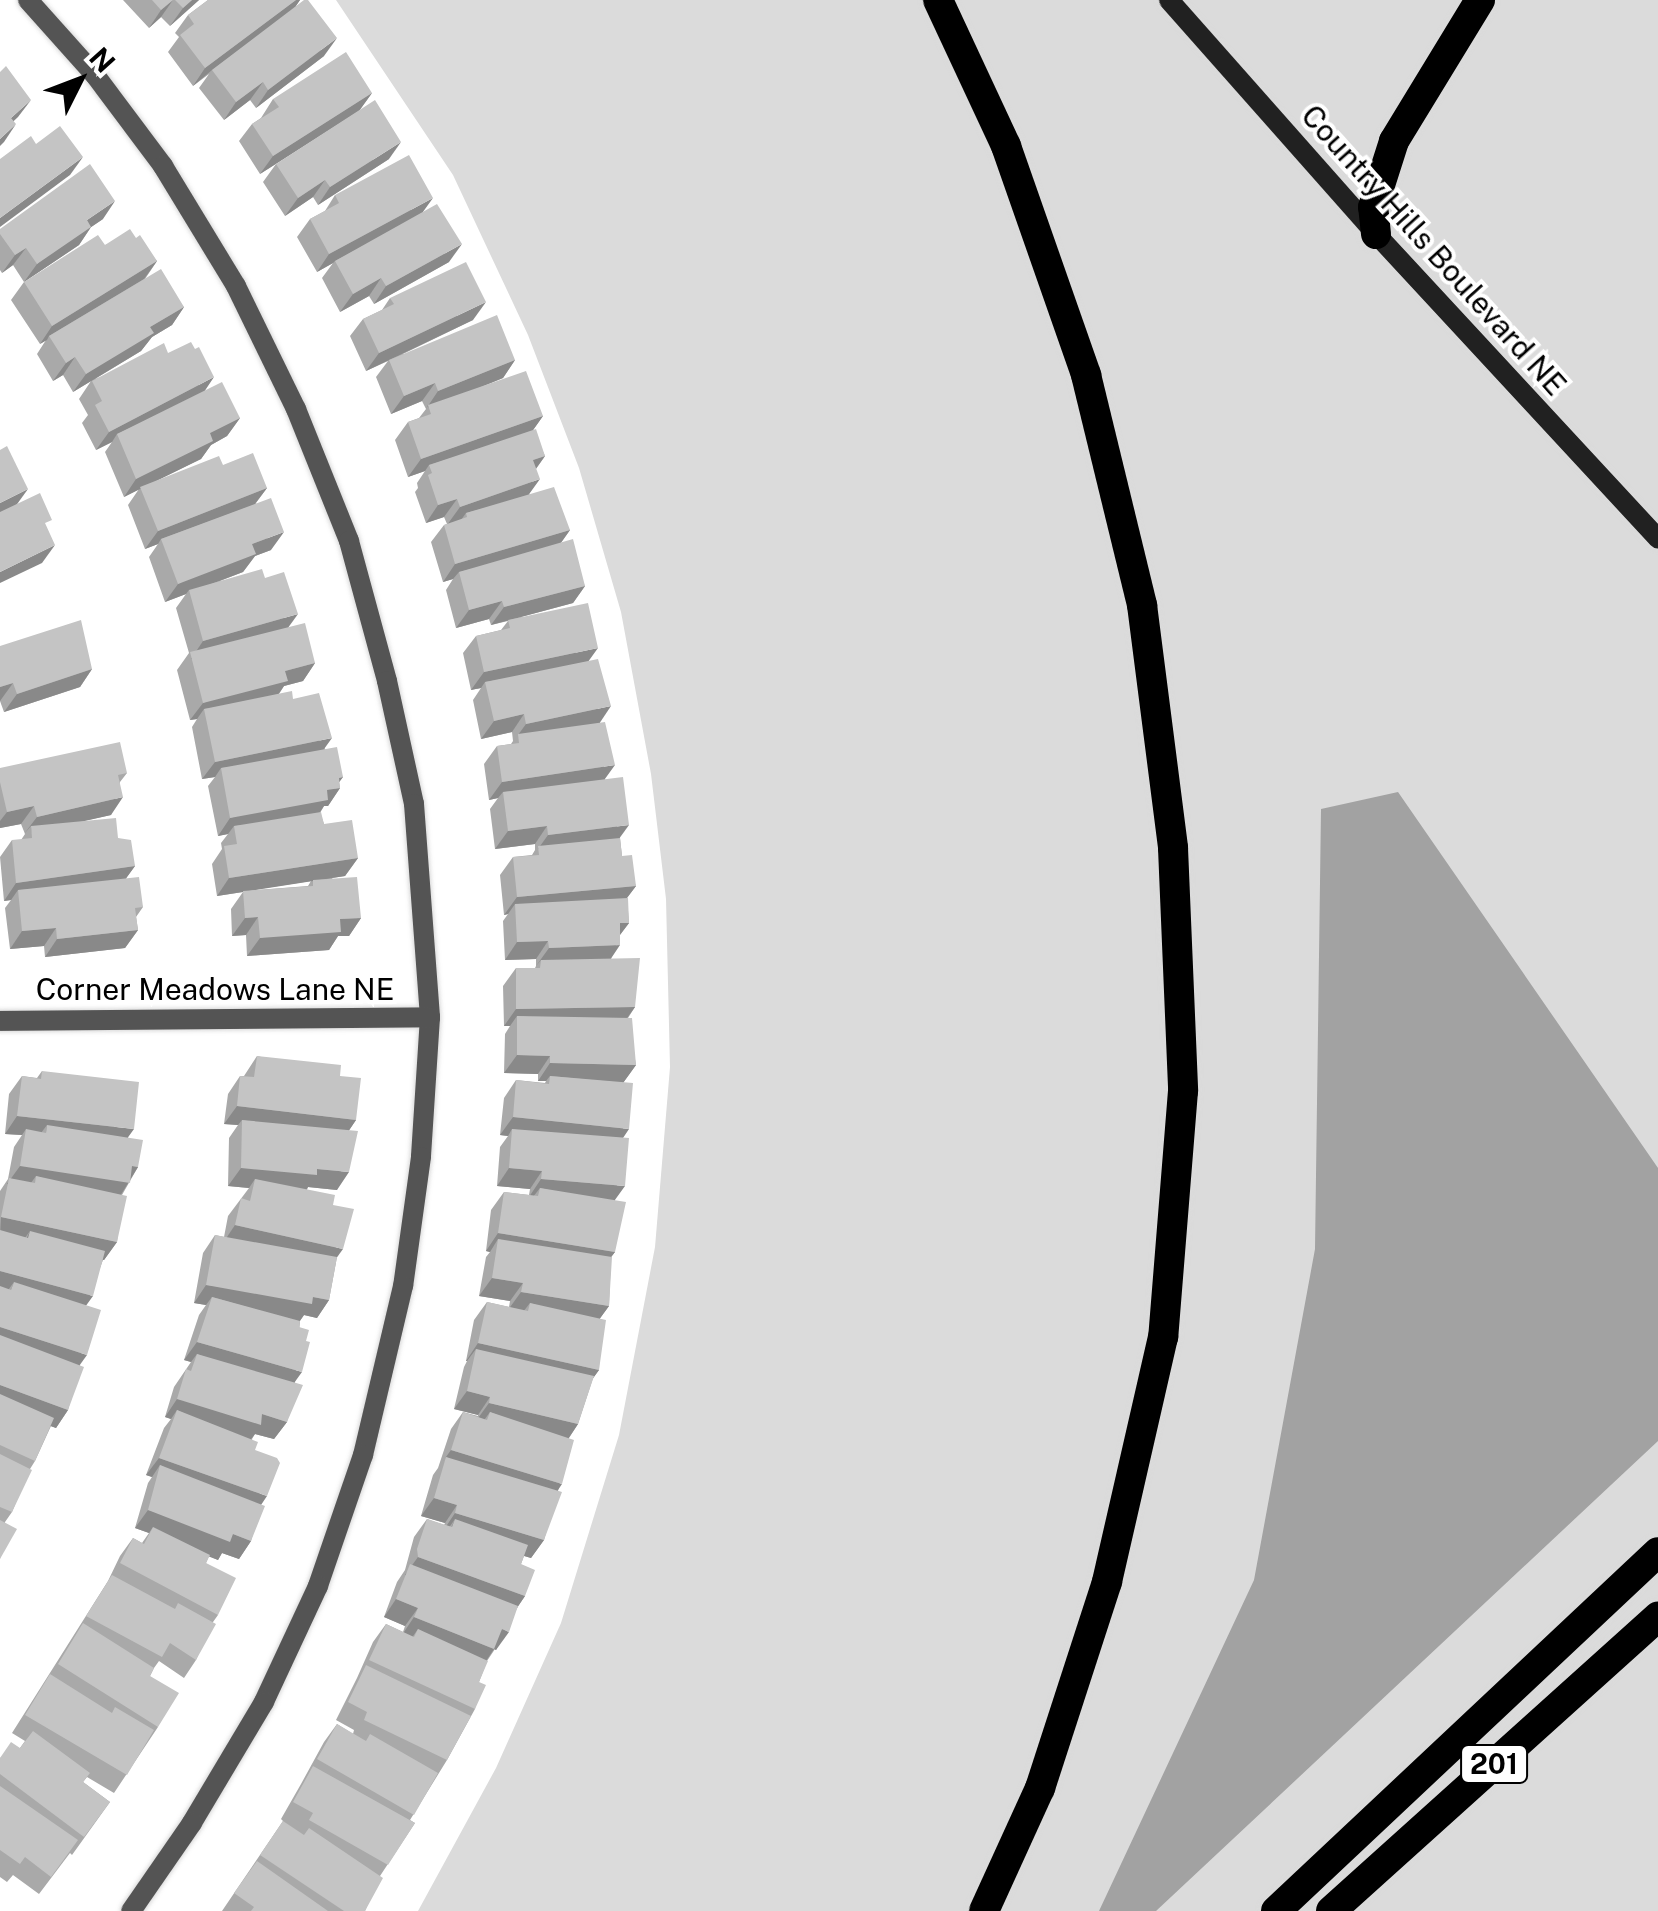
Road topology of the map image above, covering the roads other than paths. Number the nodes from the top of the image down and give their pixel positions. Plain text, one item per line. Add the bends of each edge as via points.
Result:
1 (28, 0) edge
2 (938, 0) edge
3 (1169, 0) edge
4 (1480, 0) edge
5 (1376, 234) junction
6 (1658, 539) edge
7 (430, 1018) junction
8 (0, 1021) edge
9 (1658, 1552) edge
10 (1658, 1617) edge
11 (131, 1911) edge
12 (984, 1911) edge
13 (1276, 1911) edge
14 (1331, 1911) edge

1 - 7 street via 96,75 163,166 236,286 296,408 342,524 414,804
2 - 12 highway via 1006,146 1086,375 1142,605 1173,848 1183,1091 1163,1338 1107,1582 1040,1788
3 - 5 main road, Country Hills Boulevard NE
4 - 5 highway via 1394,141 1373,207
5 - 6 main road, Country Hills Boulevard NE
7 - 8 street, Corner Meadows Lane NE
7 - 11 street via 422,1157 402,1286 363,1455 318,1586 264,1702
9 - 13 highway
10 - 14 highway, 201

